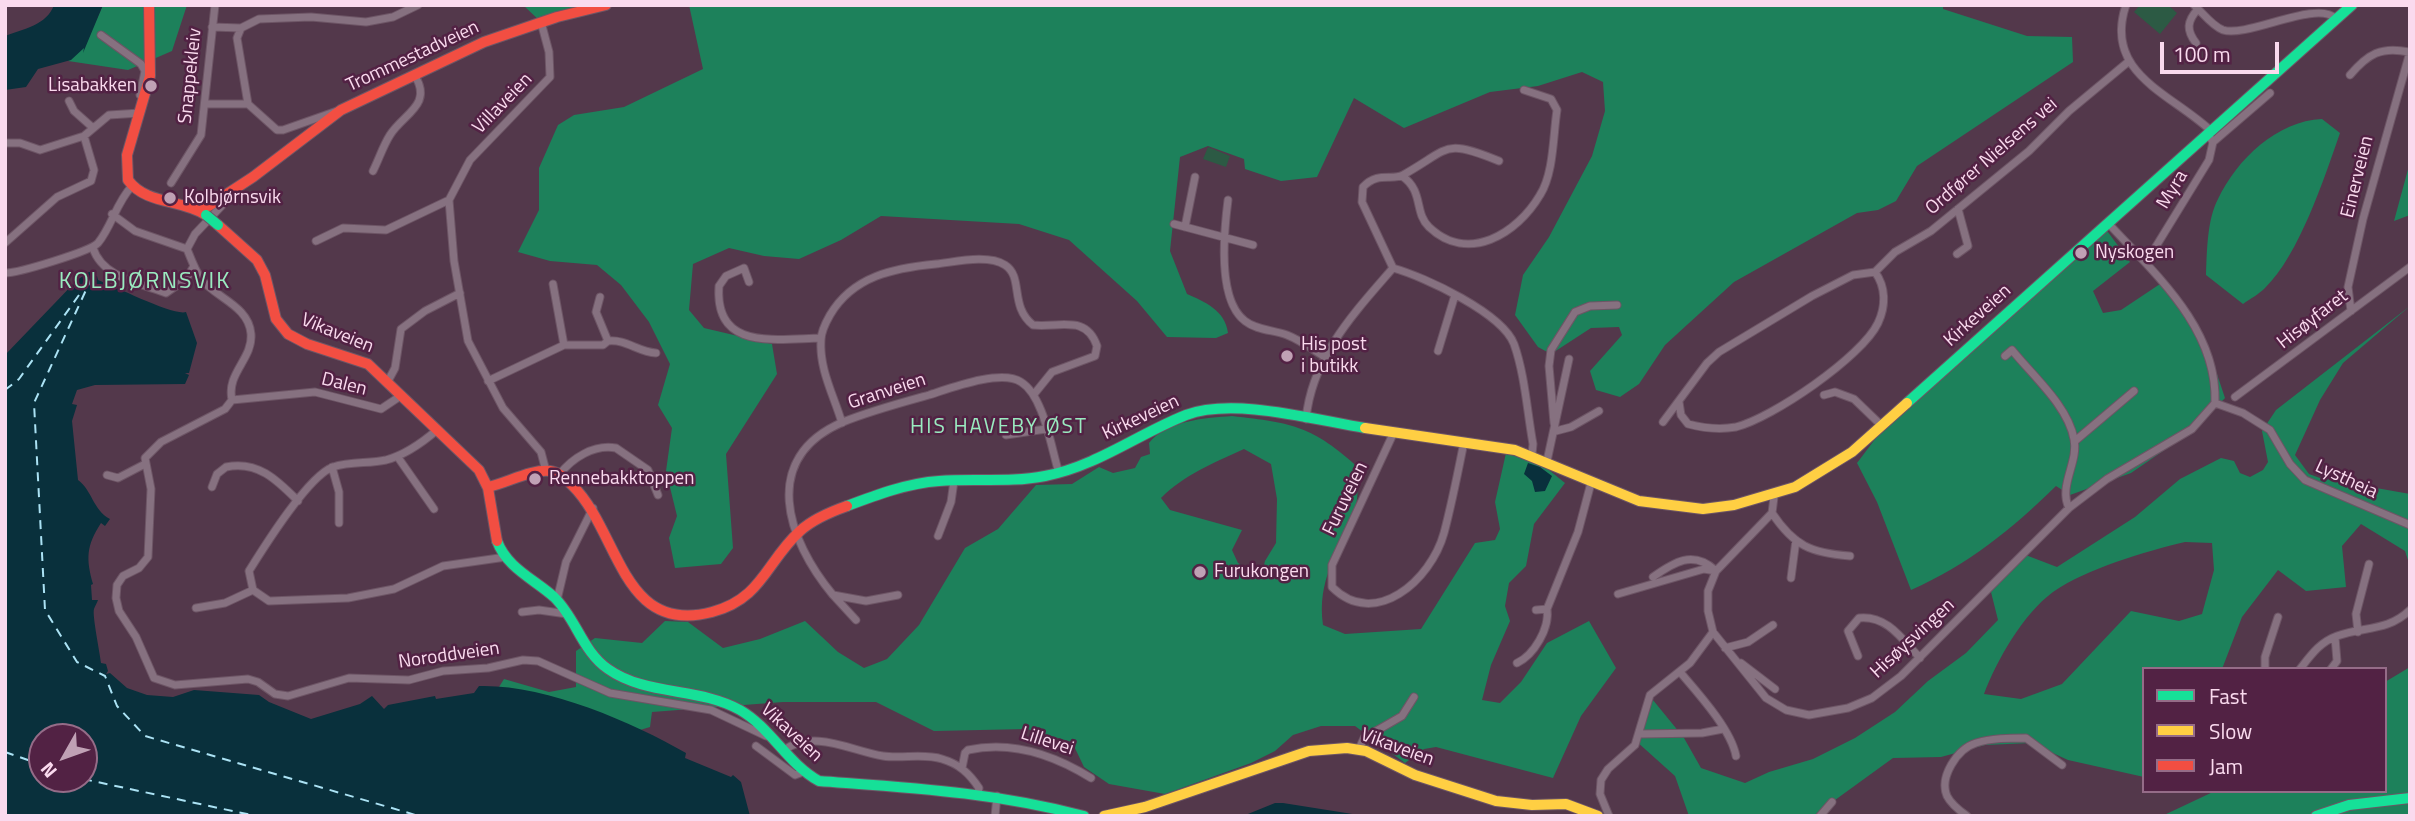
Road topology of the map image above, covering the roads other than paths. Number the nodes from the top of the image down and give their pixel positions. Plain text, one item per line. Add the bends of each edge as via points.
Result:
1 (149, 5) edge
2 (215, 5) edge
3 (418, 5) edge
4 (606, 5) edge
5 (2126, 5) edge
6 (2352, 5) edge
7 (2196, 7) edge
8 (2334, 18) junction
9 (541, 22) junction
10 (212, 27) junction
11 (241, 28) junction
12 (101, 35) dead end
13 (2196, 43) dead end
14 (2409, 52) edge
15 (2128, 62) junction
16 (2350, 75) dead end
17 (415, 76) junction
18 (1524, 90) dead end
19 (2270, 93) dead end
20 (69, 101) dead end
21 (206, 104) junction
22 (248, 104) junction
23 (341, 110) junction
24 (138, 113) junction
25 (92, 127) junction
26 (2210, 135) junction
27 (84, 136) junction
28 (5, 143) edge
29 (1499, 161) dead end
30 (373, 171) dead end
31 (1402, 176) junction
32 (253, 177) junction
33 (1195, 177) dead end
34 (171, 183) dead end
35 (132, 187) junction
36 (449, 200) junction
37 (1228, 200) dead end
38 (1958, 209) junction
39 (204, 213) junction
40 (112, 214) junction
41 (2108, 223) junction
42 (1174, 224) dead end
43 (1185, 227) junction
44 (1223, 238) junction
45 (316, 241) dead end
46 (5, 243) edge
47 (1253, 245) dead end
48 (93, 248) junction
49 (187, 249) junction
50 (1957, 254) dead end
51 (2147, 261) junction
52 (194, 266) junction
53 (2410, 267) edge
54 (1393, 268) junction
55 (1875, 272) junction
56 (5, 273) edge
57 (749, 282) dead end
58 (553, 284) dead end
59 (460, 293) junction
60 (1455, 295) junction
61 (600, 297) dead end
62 (1617, 305) dead end
63 (2351, 311) junction
64 (821, 338) junction
65 (608, 341) junction
66 (564, 345) junction
67 (1438, 351) dead end
68 (656, 353) dead end
69 (1325, 356) junction
70 (2005, 356) dead end
71 (1569, 359) dead end
72 (488, 380) junction
73 (388, 381) junction
74 (2134, 391) dead end
75 (1035, 393) junction
76 (402, 395) junction
77 (1824, 395) dead end
78 (2235, 397) dead end
79 (232, 400) junction
80 (1679, 402) junction
81 (2215, 403) junction
82 (1599, 411) dead end
83 (1306, 419) junction
84 (1663, 422) dead end
85 (842, 423) junction
86 (1882, 426) junction
87 (1555, 427) junction
88 (1046, 429) junction
89 (437, 430) junction
90 (1394, 432) junction
91 (1006, 435) dead end
92 (1464, 442) junction
93 (2075, 442) junction
94 (1532, 454) junction
95 (397, 456) junction
96 (1547, 461) junction
97 (145, 464) junction
98 (331, 467) junction
99 (547, 471) junction
100 (1059, 473) junction
101 (107, 475) dead end
102 (559, 475) junction
103 (954, 481) junction
104 (1591, 483) junction
105 (212, 487) dead end
106 (488, 487) junction
107 (659, 495) dead end
108 (1774, 497) junction
109 (299, 501) junction
110 (593, 508) junction
111 (2069, 508) junction
112 (434, 509) dead end
113 (1772, 513) junction
114 (339, 523) dead end
115 (2410, 525) edge
116 (796, 536) junction
117 (938, 536) dead end
118 (1796, 540) junction
119 (1850, 556) dead end
120 (506, 557) junction
121 (2369, 564) dead end
122 (1716, 571) junction
123 (1653, 577) dead end
124 (1791, 578) dead end
125 (253, 590) junction
126 (1618, 594) dead end
127 (833, 595) junction
128 (898, 595) dead end
129 (557, 600) junction
130 (196, 608) dead end
131 (1547, 609) junction
132 (1536, 610) dead end
133 (2410, 610) edge
134 (522, 612) dead end
135 (567, 614) junction
136 (2278, 617) dead end
137 (856, 620) dead end
138 (1773, 625) dead end
139 (1713, 632) junction
140 (2357, 632) junction
141 (2335, 636) junction
142 (1726, 648) junction
143 (1858, 656) dead end
144 (1920, 657) junction
145 (1737, 661) junction
146 (1517, 663) dead end
147 (2265, 667) edge
148 (2302, 667) edge
149 (2332, 667) edge
150 (1680, 671) junction
151 (1774, 689) dead end
152 (1415, 697) dead end
153 (1723, 729) junction
154 (1640, 734) junction
155 (773, 738) junction
156 (756, 746) dead end
157 (1359, 749) junction
158 (784, 750) junction
159 (1736, 756) dead end
160 (2062, 765) dead end
161 (962, 768) junction
162 (803, 772) junction
163 (1091, 778) dead end
164 (978, 793) junction
165 (997, 796) junction
166 (2410, 798) edge
167 (1832, 802) dead end
168 (995, 816) edge
169 (1084, 816) edge
170 (1104, 816) edge
171 (1598, 816) edge
172 (1609, 816) edge
173 (1820, 816) edge
174 (1967, 816) edge
175 (2316, 816) edge

1 - 24 main road via 152,68
2 - 10 street, Snappekleiv
3 - 11 street via 393,17 366,22 276,18 248,22
4 - 9 main road, Trommestadveien
5 - 15 street via 2121,35
6 - 8 main road, Kirkeveien
7 - 8 street via 2234,32 2324,14
7 - 13 street via 2188,27
8 - 26 main road, Kirkeveien
9 - 17 main road, Trommestadveien via 484,42
9 - 36 street, Villaveien via 550,77 470,160
10 - 11 street
10 - 21 street, Snappekleiv
11 - 22 street via 237,38
12 - 24 street via 145,71
14 - 16 street, Einerveien via 2381,49 2366,56
14 - 63 street, Einerveien via 2363,219 2348,287
15 - 26 street
15 - 38 street, Ordfører Nielsens vei
17 - 23 main road, Trommestadveien
17 - 30 street via 420,103 390,134
18 - 31 street via 1550,99 1557,110 1542,193 1492,242 1458,242 1434,231 1424,222 1415,189
19 - 26 street
20 - 25 street via 78,117
21 - 22 street
21 - 34 street, Snappekleiv via 197,145
22 - 23 street via 277,130
23 - 32 main road, Trommestadveien
24 - 25 street via 109,116
24 - 35 main road via 125,166
25 - 27 street
26 - 41 main road, Kirkeveien
26 - 51 street, Myra via 2202,173
27 - 28 street via 40,150
27 - 46 street via 94,170 91,181 57,197
29 - 31 street via 1454,146
31 - 54 street via 1373,180 1361,193
32 - 39 main road, Trommestadveien
32 - 49 street, Trommestadveien via 213,213
33 - 43 street
35 - 39 main road, Vikaveien
35 - 40 street
36 - 45 street via 386,230 343,228
36 - 59 street
37 - 44 street
38 - 50 street via 1968,246
38 - 55 street, Ordfører Nielsens vei via 1895,252
39 - 73 main road, Vikaveien, bridge via 257,260 266,277 273,316 287,333 311,346 362,360
40 - 48 street
40 - 49 street via 135,231
41 - 51 street
41 - 86 main road, Kirkeveien
42 - 43 street
43 - 44 street
44 - 47 street
44 - 69 street via 1230,298 1237,313 1250,324 1293,338
48 - 52 street via 107,270 166,293 186,279
48 - 56 street via 29,271
49 - 52 street
51 - 81 street via 2199,335 2213,371
52 - 79 street via 209,287 234,304 251,330 251,342 229,387
53 - 63 street, Hisøyfaret
54 - 60 street
54 - 69 street
55 - 80 street, Ordfører Nielsens vei via 1853,275 1728,346 1707,363
55 - 80 street via 1884,292 1876,328 1833,369 1790,400 1753,421 1717,429 1688,424
57 - 64 street via 744,268 738,268 719,286 720,314 733,330 762,339
58 - 66 street
59 - 72 street via 468,341
59 - 73 street, Vikaveien via 401,329 395,368
60 - 67 street
60 - 94 street via 1497,322 1513,343
61 - 65 street via 596,312
62 - 87 street via 1575,312 1551,350
63 - 78 street, Hisøyfaret
64 - 75 street via 839,300 866,279 930,264 999,262 1015,277 1018,308 1033,325 1078,324 1097,346 1095,356 1052,372
64 - 85 street via 824,370
65 - 66 street via 603,345
65 - 68 street via 623,341 643,352
66 - 72 street
69 - 83 street via 1308,394
70 - 93 street via 2012,351 2062,412
71 - 87 street
72 - 99 street via 503,408 541,452
73 - 76 main road, Vikaveien
74 - 93 street
75 - 85 street, Granveien via 1004,377 957,386
75 - 88 street
76 - 79 street, Dalen via 381,409 315,392
76 - 89 main road, Vikaveien
77 - 86 street via 1835,392 1854,399
79 - 97 street via 216,415 161,442 149,452
80 - 84 street, Ordfører Nielsens vei
81 - 111 street, Hisøysvingen via 2192,429
81 - 115 street, Lystheia via 2270,430 2305,480
82 - 87 street via 1571,427
83 - 90 main road, Kirkeveien
83 - 100 main road, Kirkeveien via 1227,409 1196,412
85 - 116 street, Granveien via 802,453 791,470 789,512
86 - 108 main road, Kirkeveien via 1821,474
87 - 96 street
88 - 91 street
88 - 100 street
89 - 95 street
89 - 106 main road, Vikaveien via 479,470
90 - 92 main road, Kirkeveien
90 - 92 street, Furuveien via 1332,565 1332,587 1341,597 1358,603 1389,601 1401,595 1424,569 1444,534
92 - 94 main road, Kirkeveien
93 - 111 street via 2066,493
94 - 96 main road, Kirkeveien
95 - 98 street
95 - 112 street
96 - 104 main road, Kirkeveien
97 - 101 street via 118,478
97 - 155 street, Noroddveien via 151,489 148,557 123,576 116,598 159,682 175,685 247,679 288,696 349,678 409,680 523,660 610,693 711,710
98 - 109 street
98 - 114 street via 339,492
99 - 102 main road, Kirkeveien
99 - 106 main road
100 - 103 main road, Kirkeveien via 1004,483
102 - 107 street via 591,451 616,448 648,470
102 - 110 main road, Kirkeveien
103 - 116 main road, Kirkeveien via 921,484 827,514
103 - 117 street
104 - 108 main road, Kirkeveien via 1627,498 1674,508 1732,506
104 - 131 street via 1578,532
105 - 109 street via 226,467 251,467 282,483
106 - 120 main road, Vikaveien via 496,538
108 - 113 street
109 - 125 street via 249,571
110 - 116 main road, Kirkeveien via 634,590 651,606 672,615 695,616 740,602 761,584
110 - 129 street via 566,562
111 - 144 street, Hisøysvingen
113 - 118 street
113 - 122 street
116 - 127 street
118 - 119 street via 1809,550
118 - 124 street
120 - 125 street via 443,566 372,595 269,601
120 - 129 main road, Vikaveien
121 - 140 street via 2356,614
122 - 123 street via 1704,562 1684,558
122 - 126 street via 1704,569
122 - 139 street via 1708,611
125 - 130 street via 225,603
127 - 128 street via 866,601
127 - 137 street
129 - 135 main road, Vikaveien
131 - 132 street
131 - 146 street via 1547,621 1531,653
133 - 140 street via 2395,623
134 - 135 street
135 - 155 main road, Vikaveien via 590,654 612,672 717,699 752,718
136 - 147 street
138 - 142 street via 1748,642
139 - 142 street, Hisøysvingen
139 - 150 street
140 - 141 street
141 - 148 street
141 - 149 street via 2337,661
142 - 145 street, Hisøysvingen
143 - 144 street via 1848,631 1859,618 1874,616
144 - 145 street, Hisøysvingen via 1872,698 1809,715 1786,710 1766,698
145 - 151 street
150 - 153 street
150 - 154 street via 1650,695
152 - 157 street via 1402,716 1364,738
153 - 154 street
153 - 159 street
154 - 172 street via 1601,780 1600,794
155 - 158 main road, Vikaveien
156 - 162 street via 795,775
157 - 170 main road, Vikaveien via 1309,751 1145,807
157 - 171 main road, Vikaveien via 1415,775 1496,801 1566,804
158 - 161 street via 800,742 845,745 883,756 942,759
158 - 162 main road, Vikaveien
160 - 174 street via 2025,738 1966,747 1948,772 1946,786 1949,799
161 - 163 street, Lillevei via 968,750 1002,745 1049,757
161 - 164 street via 979,788
162 - 164 main road, Vikaveien via 827,783
164 - 165 main road, Vikaveien
165 - 168 street
165 - 169 main road, Vikaveien
166 - 175 main road via 2349,805
167 - 173 street

